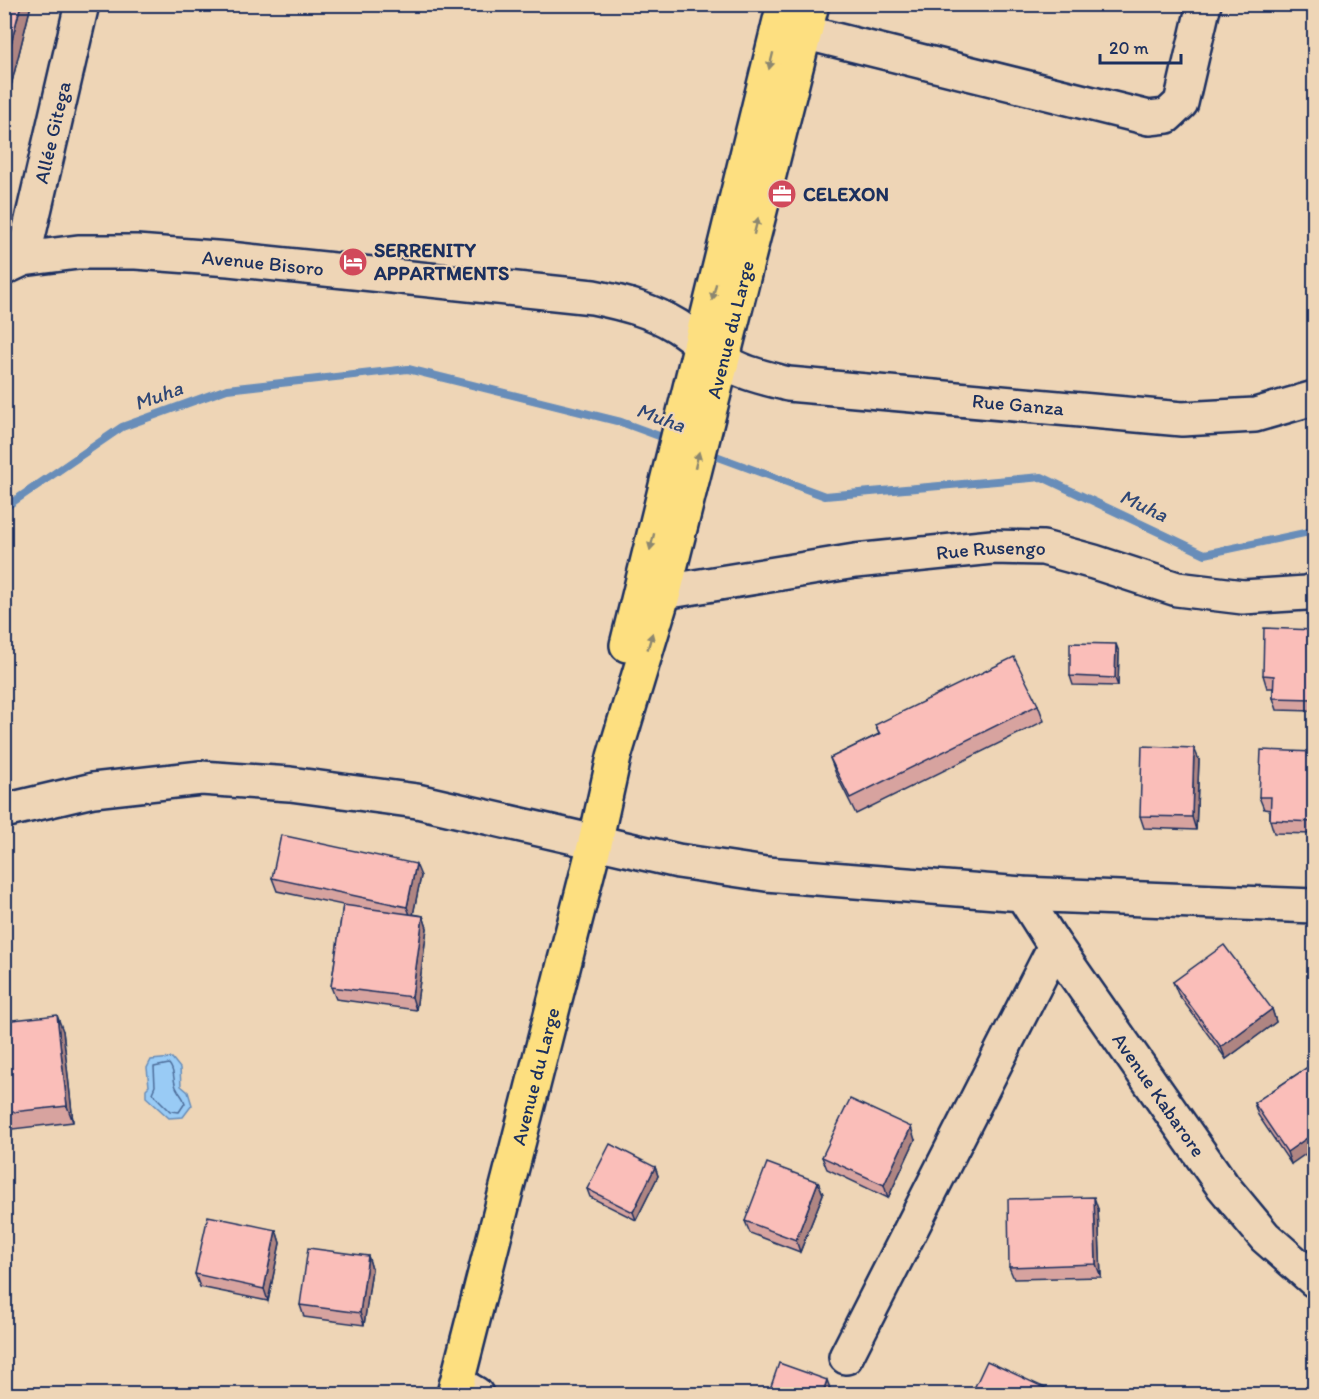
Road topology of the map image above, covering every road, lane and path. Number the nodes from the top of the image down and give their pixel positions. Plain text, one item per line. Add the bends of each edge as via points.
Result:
1 (82, 4) edge
2 (1204, 4) edge
3 (795, 17) edge
4 (14, 264) edge
5 (712, 351) junction
6 (1314, 398) edge
7 (677, 489) junction
8 (1314, 590) edge
9 (664, 592) junction
10 (614, 757) junction
11 (4, 811) edge
12 (595, 843) junction
13 (1022, 894) junction
14 (1314, 906) edge
15 (1055, 946) junction
16 (1314, 1280) edge
17 (846, 1357) dead end
18 (462, 1391) edge

1 - 4 street, Allée Gitega
2 - 3 street via 1181,103 1167,116 1149,118
3 - 5 main road, Avenue du Large
4 - 5 street, Avenue Bisoro via 78,252 136,252 593,297 636,306 676,325
5 - 6 street, Rue Ganza via 755,375 788,384 1182,419 1255,415
5 - 7 main road, Avenue du Large
7 - 9 main road, Avenue du Large
7 -> 10 main road, Avenue du Large via 626,648
8 - 9 street, Rue Rusengo via 1243,597 1177,589 1043,548 992,547 855,561
10 -> 9 main road, Avenue du Large
10 - 12 main road, Avenue du Large
11 - 12 street via 93,790 201,778 290,784 417,801
12 - 13 street via 766,874
12 - 18 main road, Avenue du Large
13 - 14 street
13 - 15 street, Avenue Kabarore
15 - 16 street, Avenue Kabarore via 1222,1185 1265,1237
15 - 17 street

